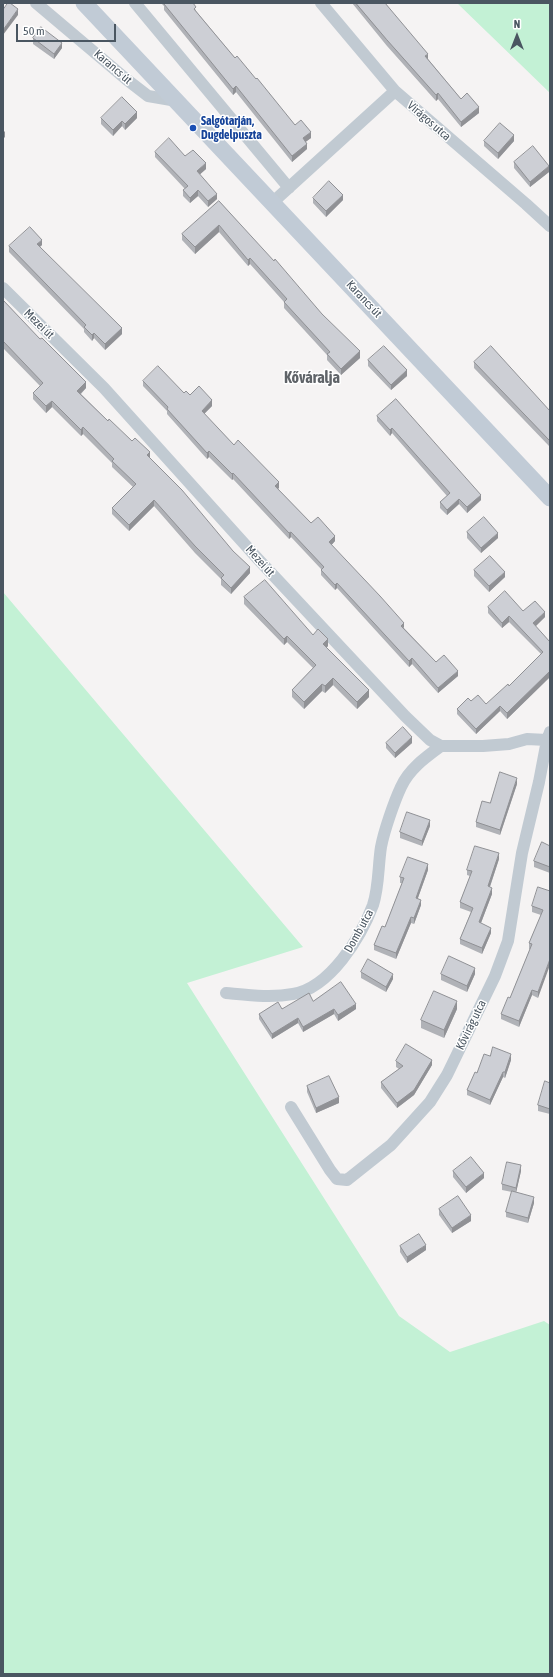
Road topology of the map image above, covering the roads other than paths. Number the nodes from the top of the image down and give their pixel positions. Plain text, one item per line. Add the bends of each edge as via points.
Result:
1 (36, 3) edge
2 (84, 3) edge
3 (135, 3) edge
4 (321, 3) edge
5 (396, 91) junction
6 (177, 101) junction
7 (289, 188) junction
8 (273, 202) junction
9 (550, 226) edge
10 (3, 288) edge
11 (550, 498) edge
12 (549, 736) edge
13 (441, 746) junction
14 (226, 993) dead end
15 (291, 1107) dead end

1 - 6 street, Karancs út via 148,96
2 - 6 main road, Karancs út
3 - 7 street
4 - 5 street, Virágos utca
5 - 7 street
5 - 9 street, Virágos utca
6 - 8 main road, Karancs út
7 - 8 street
8 - 11 main road, Karancs út
10 - 13 street, Mezei út via 104,388 258,559 405,716 430,740
12 - 13 street via 509,744
12 - 15 street, Kővirág utca via 522,854 508,941 475,1018 447,1075 430,1102 391,1145 347,1180 337,1179 330,1170
13 - 14 street, Domb utca via 420,761 402,785 381,846 374,903 362,928 337,967 310,988 294,994 275,996

